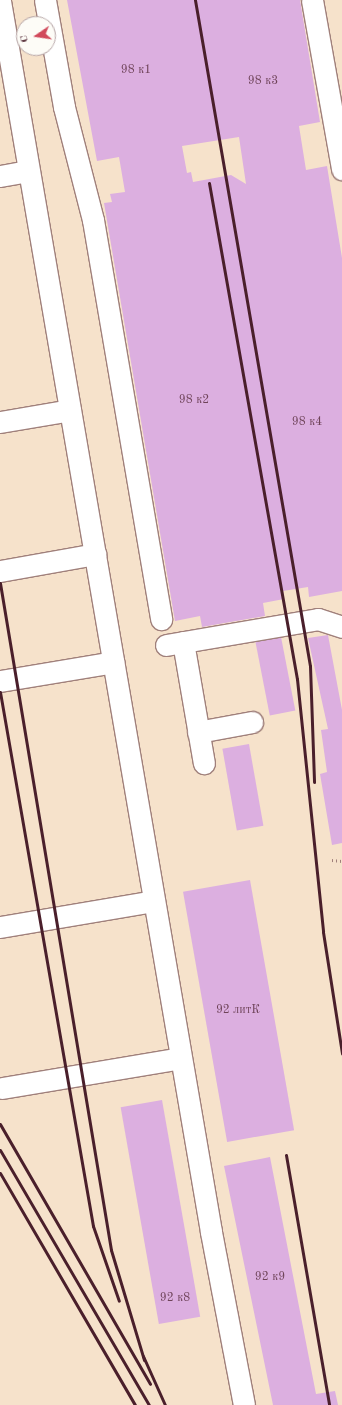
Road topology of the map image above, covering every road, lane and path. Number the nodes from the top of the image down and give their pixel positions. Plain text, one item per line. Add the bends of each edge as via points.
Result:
1 (45, 0) edge
2 (312, 0) edge
3 (0, 1) edge
4 (342, 169) edge
5 (29, 171) junction
6 (0, 176) edge
7 (70, 410) junction
8 (0, 422) edge
9 (95, 554) junction
10 (0, 571) edge
11 (161, 619) dead end
12 (342, 627) edge
13 (113, 662) junction
14 (0, 681) edge
15 (252, 722) dead end
16 (198, 732) junction
17 (204, 763) dead end
18 (332, 860) dead end
19 (342, 861) edge
20 (154, 901) junction
21 (0, 927) edge
22 (181, 1058) junction
23 (2, 1088) dead end
24 (244, 1405) edge

1 - 11 lane via 64,106 93,220
2 - 4 lane
3 - 5 lane
5 - 6 lane
5 - 7 lane
7 - 8 lane
7 - 9 lane
9 - 10 lane
9 - 13 lane
12 - 16 lane via 318,619 175,644
13 - 14 lane
13 - 20 lane
15 - 16 lane
16 - 17 lane
18 - 19 path
20 - 21 lane
20 - 22 lane
22 - 23 lane
22 - 24 lane

